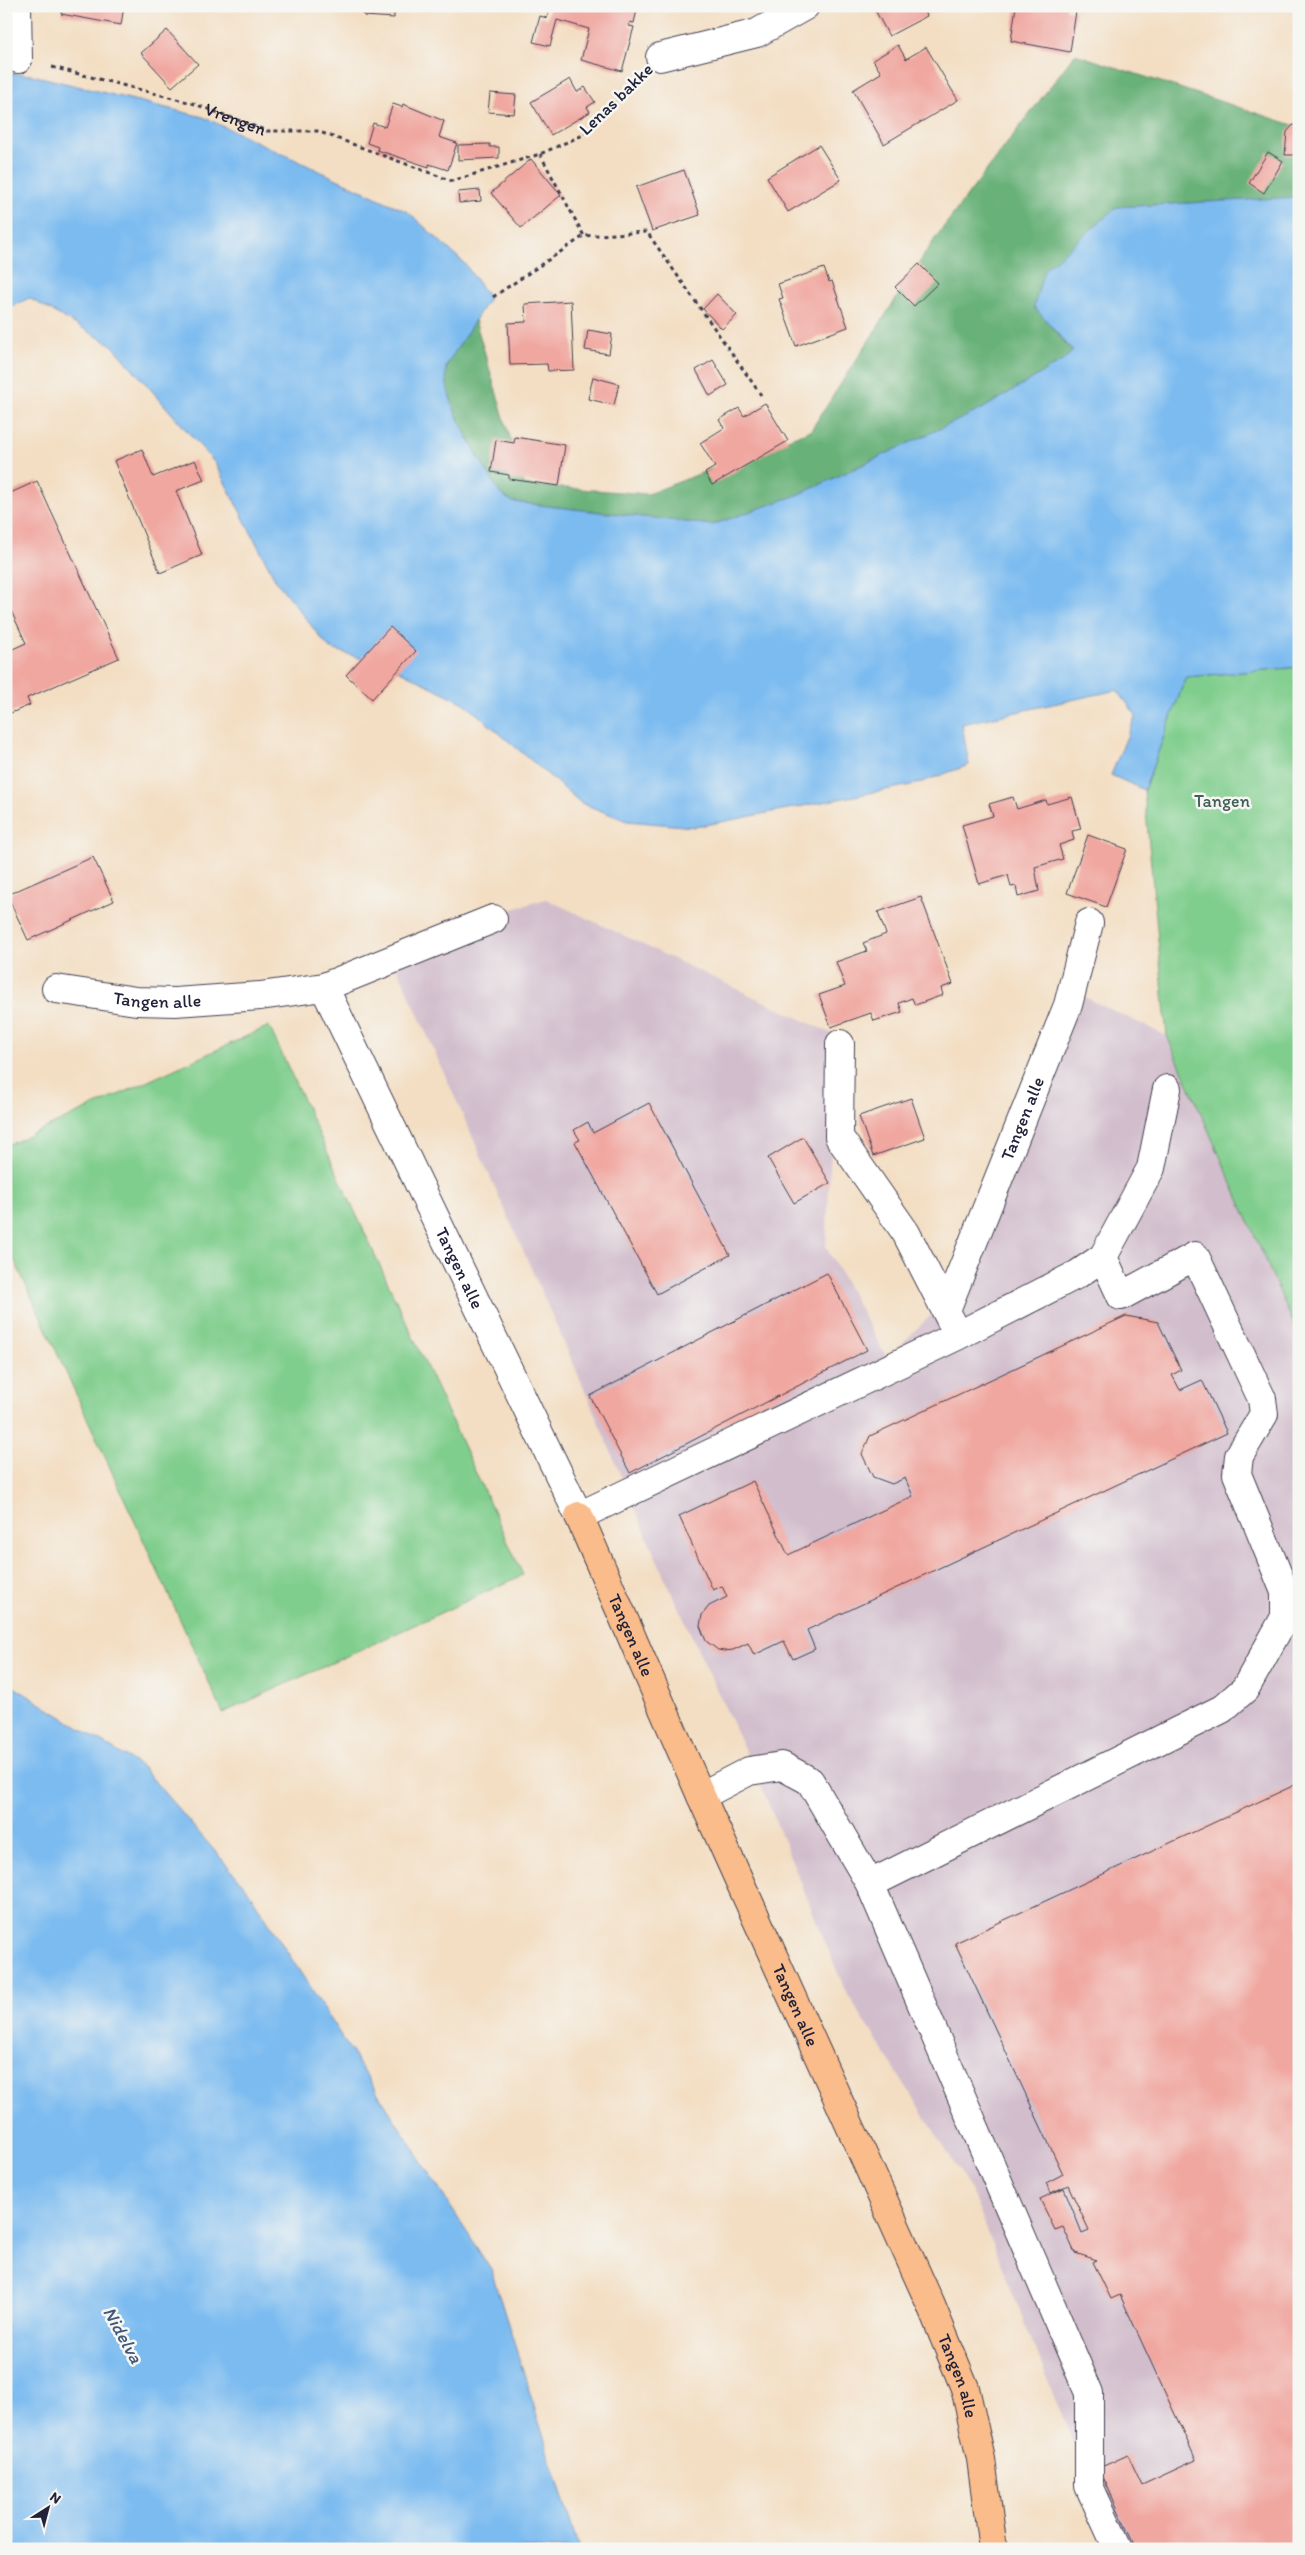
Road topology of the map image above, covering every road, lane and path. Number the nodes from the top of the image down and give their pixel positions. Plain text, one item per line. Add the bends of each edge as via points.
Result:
1 (17, 6) edge
2 (805, 6) edge
3 (660, 57) joint
4 (18, 58) joint
5 (540, 154) junction
6 (452, 181) joint
7 (584, 236) junction
8 (493, 298) dead end
9 (761, 395) dead end
10 (493, 919) dead end
11 (1089, 923) dead end
12 (324, 987) junction
13 (56, 989) dead end
14 (840, 1044) dead end
15 (1168, 1089) dead end
16 (1102, 1257) junction
17 (946, 1310) junction
18 (957, 1336) junction
19 (579, 1516) junction
20 (701, 1796) junction
21 (870, 1884) junction
22 (993, 2549) edge
23 (1118, 2549) edge

1 - 4 street
2 - 3 street, Lenas bakke via 757,33
3 - 5 path, Lenas bakke via 583,135
4 - 6 path, Vrengen via 192,103 267,131 316,131
5 - 6 path, Lenas bakke
5 - 7 path
7 - 8 path
7 - 9 path via 647,232
10 - 12 street
11 - 17 street, Tangen alle via 1068,1005
12 - 13 street, Tangen alle via 260,996 176,1002 136,1001
12 - 19 street, Tangen alle
14 - 17 street via 839,1137 906,1233
15 - 16 street via 1151,1168
16 - 18 street via 1078,1274
16 - 21 street via 1122,1296 1195,1256 1262,1399 1264,1414 1238,1456 1237,1474 1285,1592 1285,1617 1245,1689 1222,1709
17 - 18 street
18 - 19 street
19 - 20 main road, Tangen alle
20 - 21 street via 749,1770 782,1766 810,1781
20 - 22 main road, Tangen alle via 922,2284 965,2388 981,2459
21 - 23 street via 1089,2393 1089,2486

